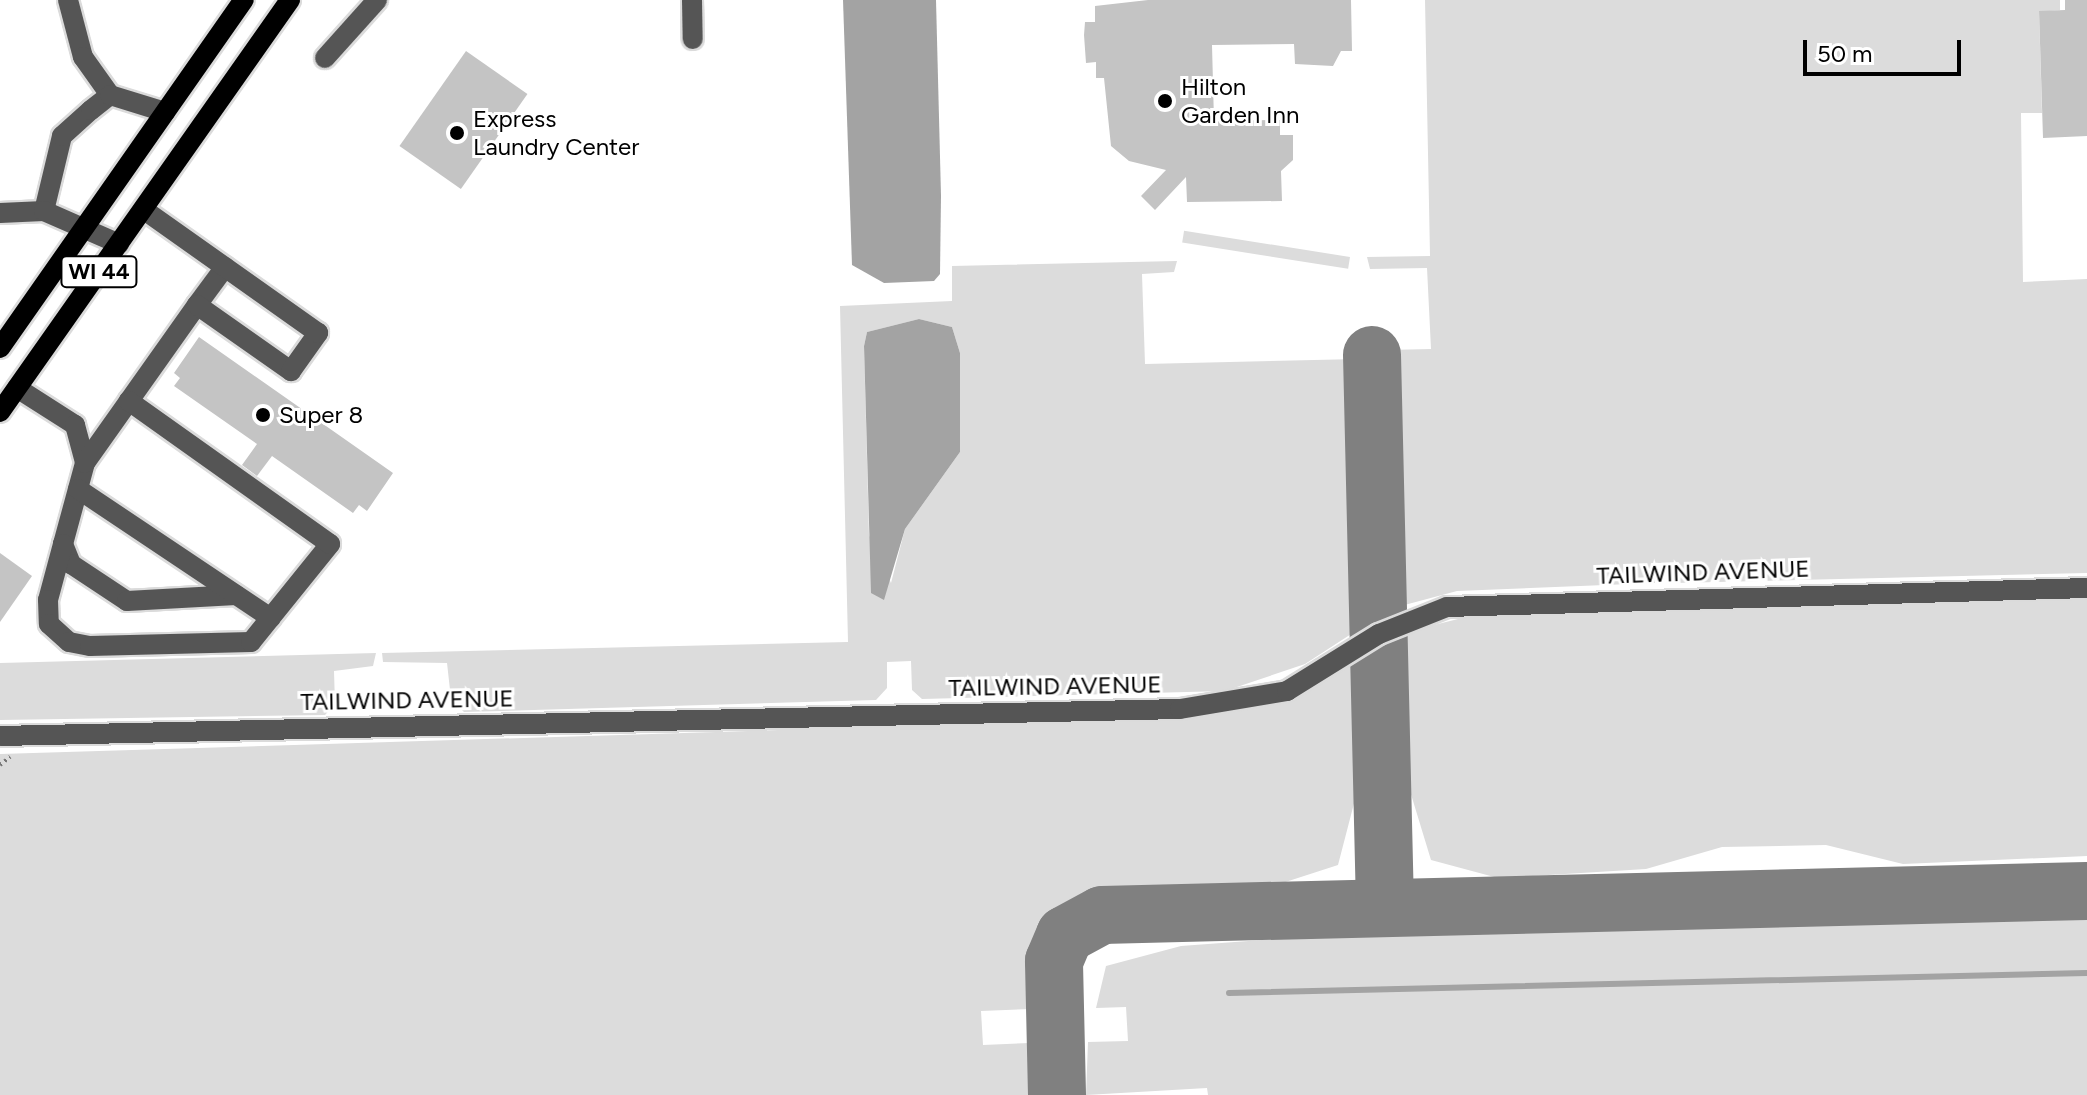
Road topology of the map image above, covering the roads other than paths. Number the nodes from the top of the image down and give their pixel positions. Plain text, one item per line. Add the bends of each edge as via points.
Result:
1 (68, 0) edge
2 (244, 0) edge
3 (290, 0) edge
4 (377, 0) edge
5 (692, 0) edge
6 (693, 39) dead end
7 (325, 58) dead end
8 (110, 95) junction
9 (165, 112) junction
10 (143, 209) junction
11 (44, 211) junction
12 (0, 213) edge
13 (86, 227) junction
14 (119, 244) junction
15 (225, 267) junction
16 (197, 305) junction
17 (0, 348) edge
18 (17, 388) junction
19 (129, 401) junction
20 (0, 412) edge
21 (85, 463) junction
22 (78, 489) junction
23 (63, 544) junction
24 (2087, 588) edge
25 (236, 595) junction
26 (271, 618) junction
27 (0, 736) edge

1 - 8 street via 83,57
2 - 9 main road, WI 44
3 - 10 main road, WI 44
4 - 7 street
5 - 6 street
8 - 9 street
8 - 11 street via 62,136
9 - 13 main road, WI 44
10 - 14 main road, WI 44
10 - 15 street
11 - 12 street
11 - 13 street
13 - 14 street
13 - 17 main road, WI 44
14 - 18 main road, WI 44
15 - 16 street
15 - 16 street via 318,333 291,371
16 - 19 street
18 - 20 main road, WI 44
18 - 21 street via 75,425
19 - 21 street
19 - 26 street via 330,544
21 - 22 street
22 - 23 street
22 - 25 street
23 - 25 street via 71,564 127,601
23 - 26 street via 48,600 49,624 69,642 251,642
24 - 27 street, TAILWIND AVENUE via 1447,607 1379,634 1287,691 1192,708
25 - 26 street

